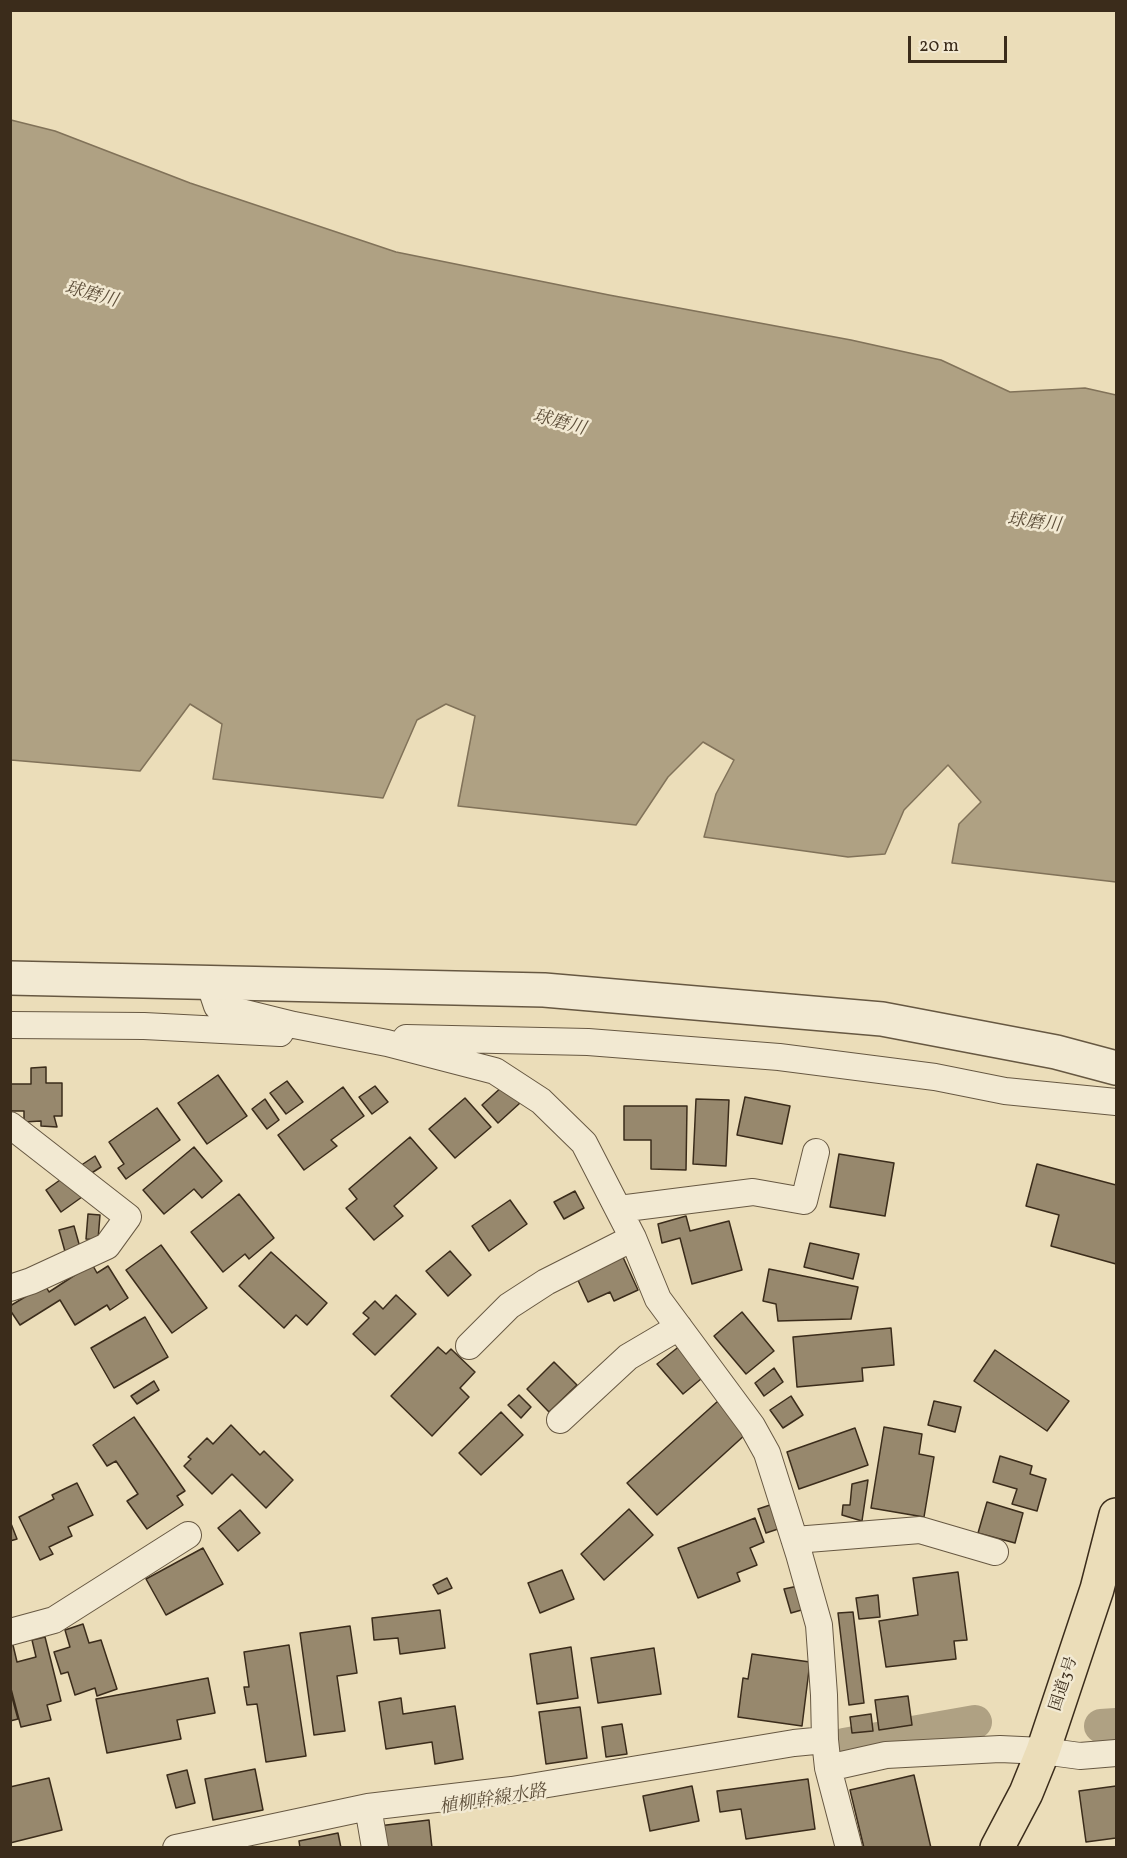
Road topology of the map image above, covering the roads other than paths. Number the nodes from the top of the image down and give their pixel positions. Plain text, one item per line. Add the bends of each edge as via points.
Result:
1 (10, 978) edge
2 (209, 982) junction
3 (10, 1025) edge
4 (356, 1037) junction
5 (1116, 1068) edge
6 (1116, 1102) edge
7 (10, 1125) edge
8 (816, 1152) dead end
9 (619, 1209) junction
10 (633, 1238) junction
11 (10, 1287) edge
12 (679, 1327) junction
13 (469, 1346) dead end
14 (560, 1420) dead end
15 (1116, 1515) edge
16 (188, 1535) dead end
17 (795, 1540) junction
18 (995, 1552) dead end
19 (10, 1632) edge
20 (825, 1740) junction
21 (1043, 1751) junction
22 (1116, 1753) edge
23 (828, 1768) junction
24 (368, 1807) junction
25 (176, 1848) edge
26 (375, 1848) edge
27 (849, 1848) edge
28 (997, 1848) edge

1 - 2 street
2 - 4 street via 216,1006
2 - 5 street via 544,990 882,1019 1056,1052
3 - 4 street via 144,1026
4 - 6 street via 588,1042 779,1057
4 - 9 street via 495,1071 532,1095 584,1143
7 - 11 street via 128,1217 107,1246
8 - 9 street via 804,1201 753,1192
9 - 10 street
10 - 12 street via 658,1299
10 - 13 street via 508,1306
12 - 14 street via 628,1357
12 - 17 street via 752,1426 767,1453
15 - 21 highway, 国道3号 via 1097,1589
16 - 19 street via 54,1620
17 - 18 street via 920,1530
17 - 20 street via 819,1624
20 - 23 street
20 - 24 street via 512,1790
21 - 22 street via 1080,1756
21 - 23 street via 1000,1749 886,1755
21 - 28 highway, 国道3号
23 - 27 street
24 - 25 street
24 - 26 street

